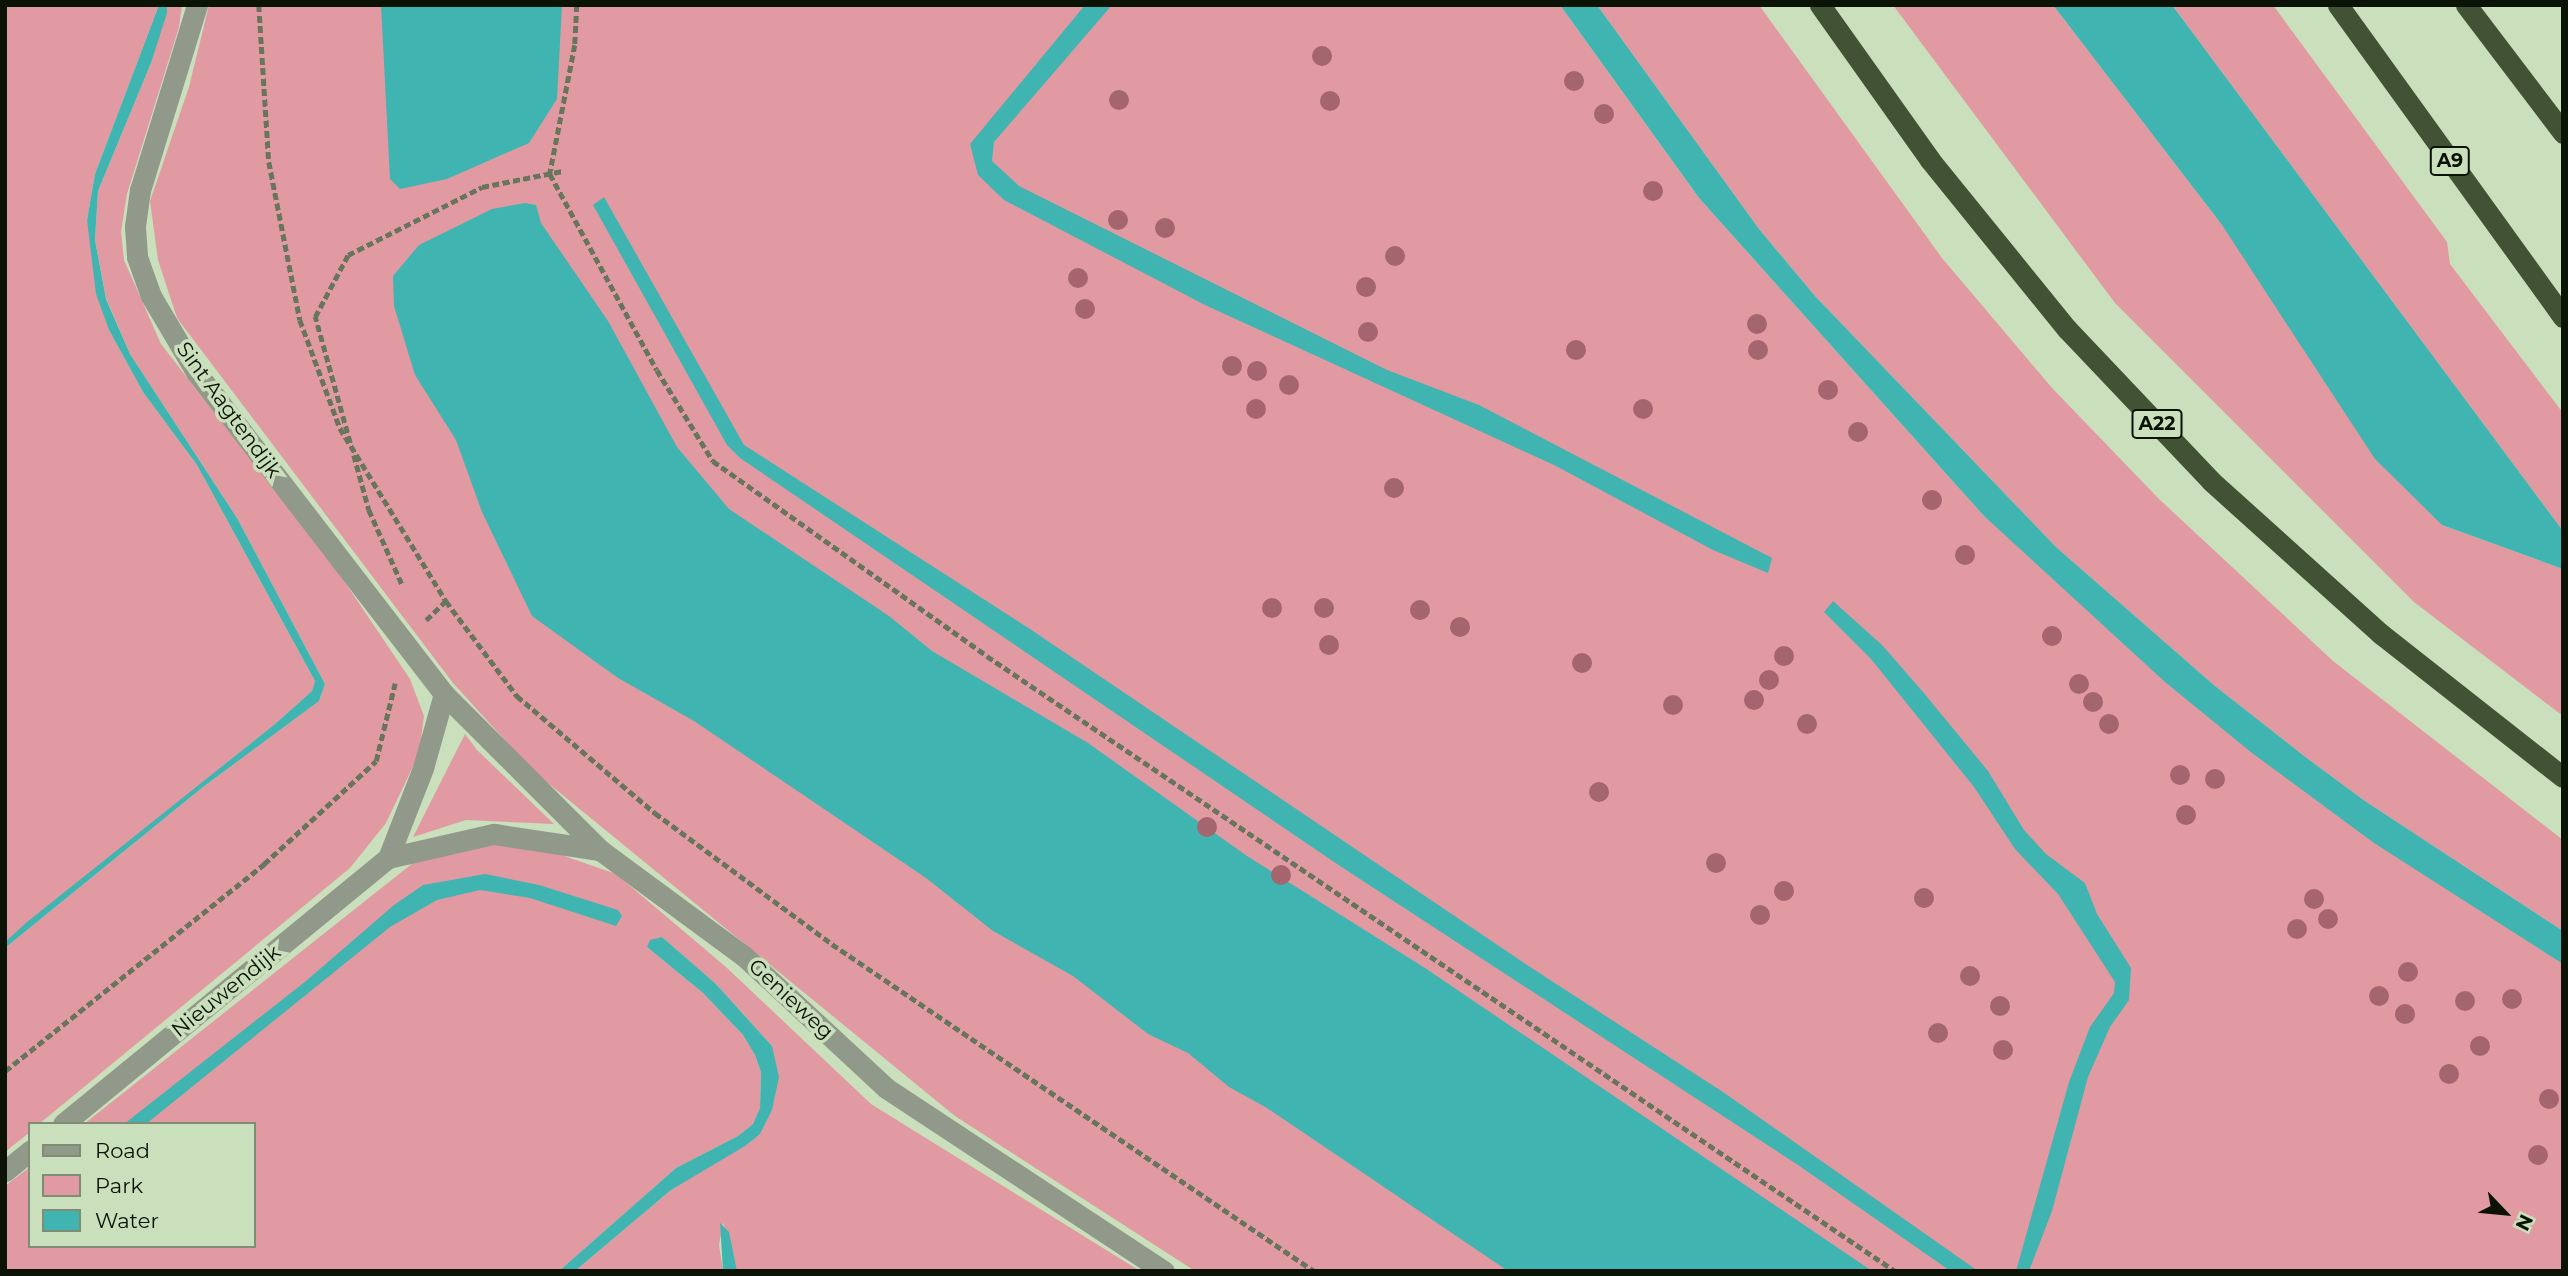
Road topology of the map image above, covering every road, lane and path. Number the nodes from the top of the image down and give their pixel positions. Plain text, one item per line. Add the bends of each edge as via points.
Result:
1 (197, 5) edge
2 (259, 5) edge
3 (577, 5) edge
4 (1820, 5) edge
5 (2338, 5) edge
6 (2466, 5) edge
7 (2563, 133) edge
8 (562, 171) dead end
9 (550, 174) junction
10 (2563, 317) edge
11 (352, 449) junction
12 (405, 640) junction
13 (444, 694) junction
14 (2563, 777) edge
15 (600, 850) junction
16 (388, 858) junction
17 (5, 1071) edge
18 (65, 1122) edge
19 (28, 1153) edge
20 (5, 1171) edge
21 (1164, 1271) edge
22 (1314, 1271) edge
23 (1895, 1271) edge

1 - 12 street, Sint Aagtendijk via 140,190 137,257 151,296 196,372
2 - 11 path via 269,162 300,320
3 - 9 path via 575,45
4 - 14 highway, A22 via 1930,160 2067,329 2211,481 2381,634
5 - 10 highway, A9
6 - 7 highway
8 - 9 path
9 - 11 path via 482,187 348,255 315,317
9 - 23 path via 657,370 713,461 987,656
11 - 12 path via 369,510 413,607
11 - 22 path via 446,601 517,696 655,813 832,943
12 - 13 street, Sint Aagtendijk
12 - 17 path via 376,761 264,864
13 - 15 street, Genieweg
13 - 16 street, Nieuwendijk via 423,768
15 - 16 street, Nieuwendijk via 494,834
15 - 21 street, Genieweg via 744,956 886,1088
16 - 18 street, Nieuwendijk
19 - 20 street

